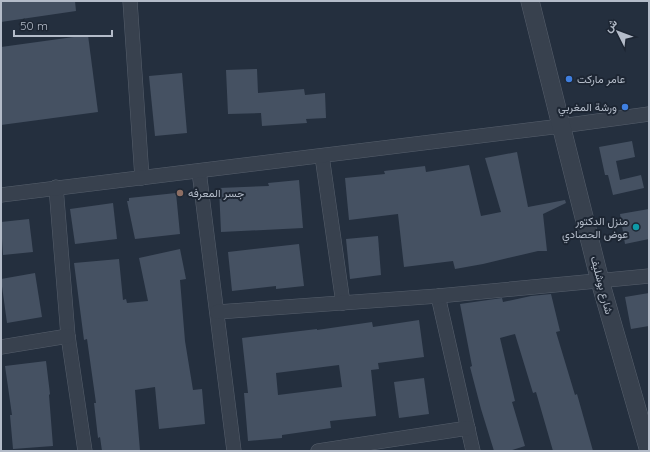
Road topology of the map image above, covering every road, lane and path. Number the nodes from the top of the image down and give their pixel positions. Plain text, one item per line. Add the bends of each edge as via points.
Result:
1 (130, 1) edge
2 (530, 1) edge
3 (649, 114) edge
4 (561, 126) junction
5 (322, 156) junction
6 (199, 171) junction
7 (142, 178) junction
8 (56, 187) junction
9 (1, 195) edge
10 (649, 276) edge
11 (600, 281) junction
12 (438, 296) junction
13 (343, 303) junction
14 (217, 312) junction
15 (68, 336) junction
16 (1, 348) edge
17 (468, 428) junction
18 (85, 451) edge
19 (234, 451) edge
20 (318, 451) edge
21 (473, 451) edge
22 (649, 451) edge

1 - 7 street
2 - 4 street, شارع بوشليف
3 - 4 street
4 - 5 street
4 - 11 street, شارع بوشليف
5 - 6 street
5 - 13 street
6 - 7 street
6 - 14 street
7 - 8 street
8 - 9 street
8 - 15 street
10 - 11 street
11 - 12 street
11 - 22 street, شارع بوشليف
12 - 13 street
12 - 17 street
13 - 14 street
14 - 19 street
15 - 16 street
15 - 18 street
17 - 20 street
17 - 21 street

